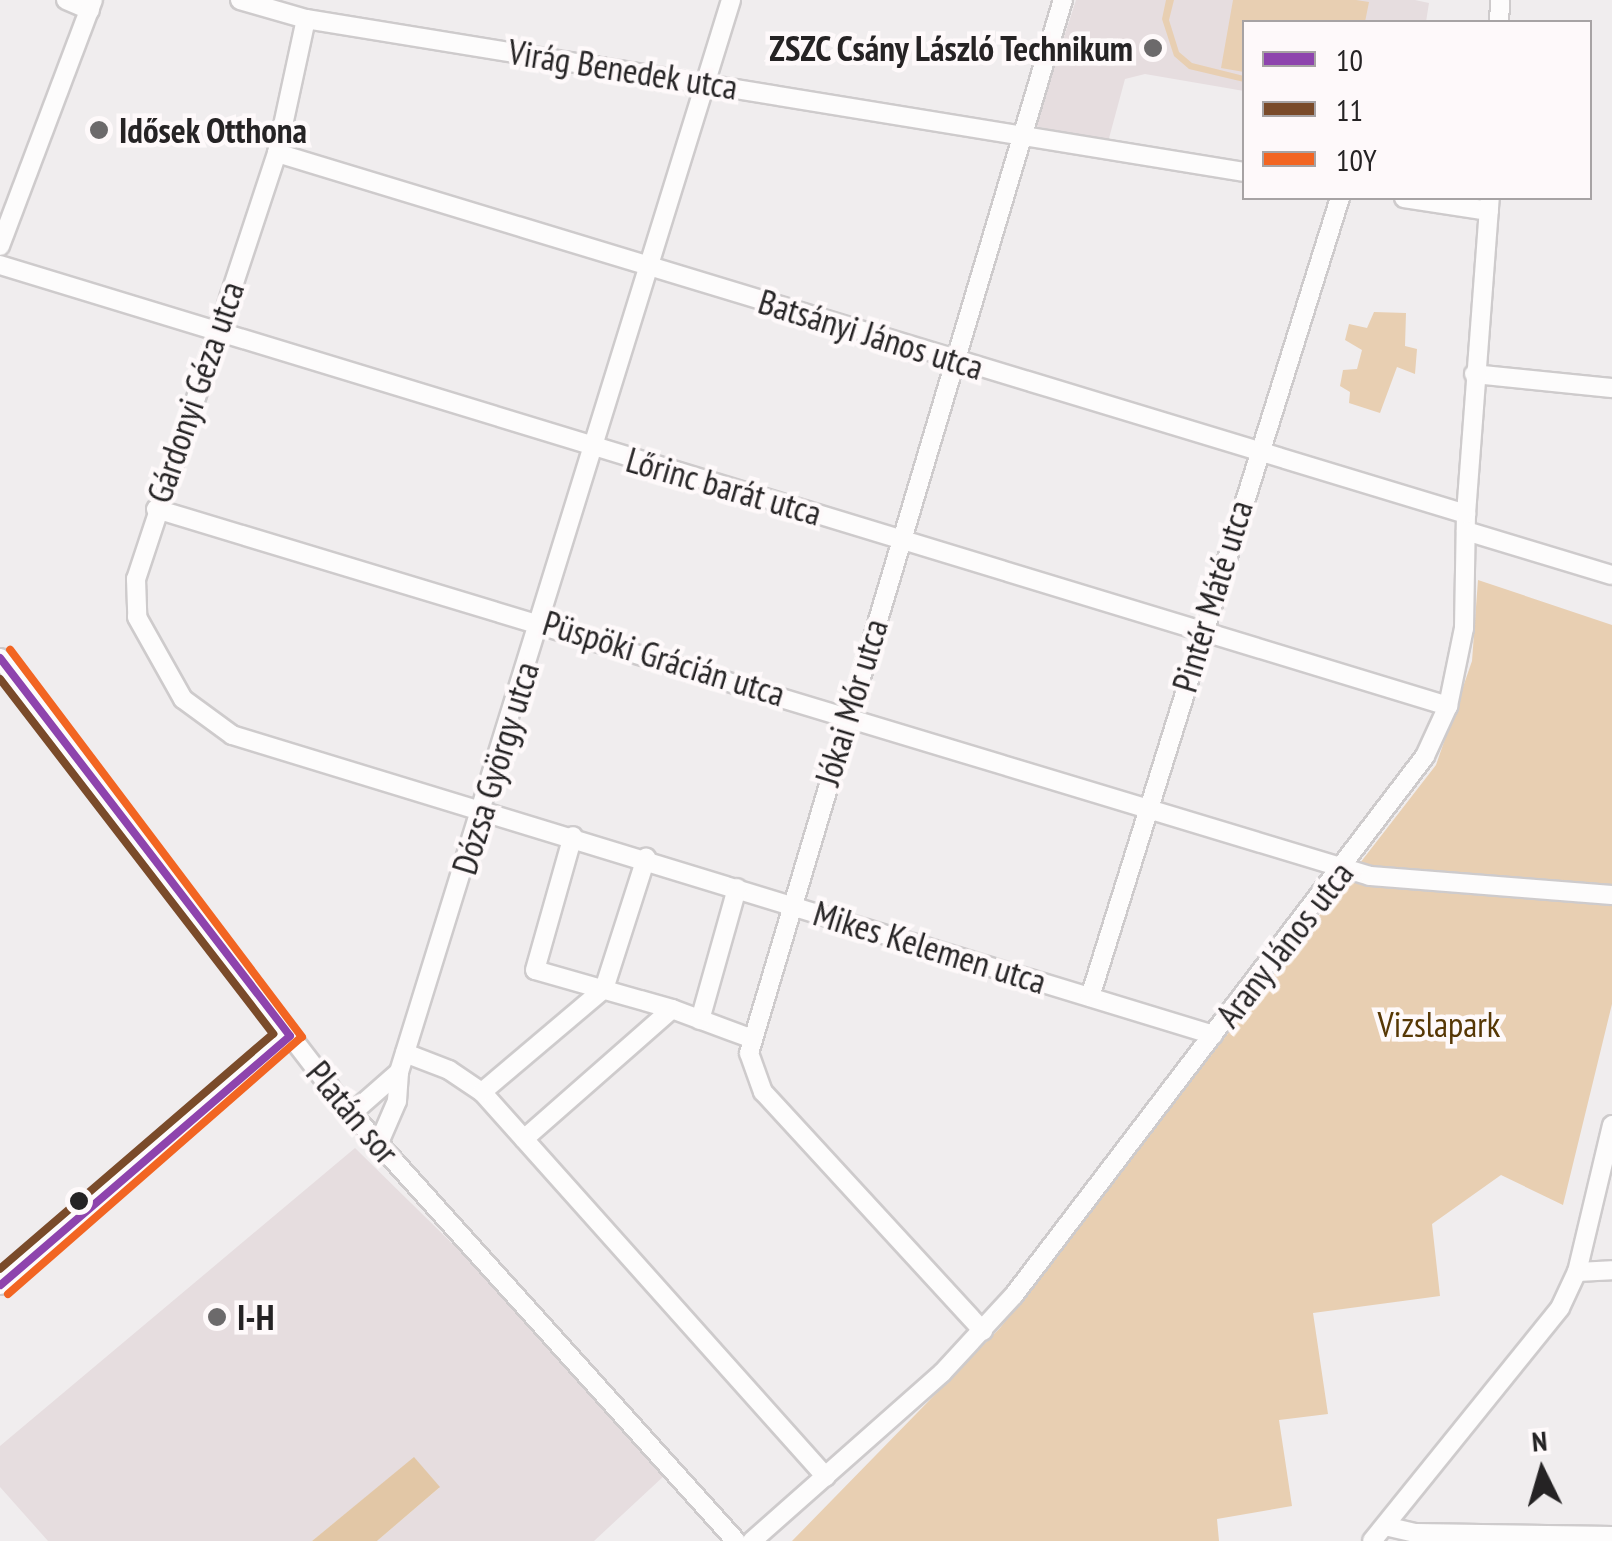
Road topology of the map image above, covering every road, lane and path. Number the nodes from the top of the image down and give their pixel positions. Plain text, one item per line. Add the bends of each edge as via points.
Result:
1 (66, 0) edge
2 (240, 0) edge
3 (732, 0) edge
4 (1063, 0) edge
5 (91, 5) edge
6 (306, 19) junction
7 (706, 82) junction
8 (1022, 135) junction
9 (277, 154) junction
10 (1242, 172) edge
11 (1339, 200) edge
12 (1433, 200) edge
13 (1490, 204) edge
14 (0, 246) edge
15 (0, 265) edge
16 (648, 266) junction
17 (215, 332) junction
18 (954, 359) junction
19 (1474, 374) junction
20 (1612, 388) edge
21 (594, 448) junction
22 (1258, 452) junction
23 (156, 509) junction
24 (1466, 523) junction
25 (901, 538) junction
26 (1612, 575) edge
27 (539, 620) junction
28 (1201, 632) junction
29 (0, 658) edge
30 (1448, 706) junction
31 (847, 714) junction
32 (232, 735) joint
33 (1147, 807) junction
34 (484, 812) junction
35 (573, 836) junction
36 (646, 858) junction
37 (1342, 867) junction
38 (737, 888) junction
39 (1612, 896) edge
40 (790, 903) junction
41 (604, 989) junction
42 (1090, 997) junction
43 (672, 1009) junction
44 (700, 1020) junction
45 (1213, 1035) junction
46 (290, 1036) junction
47 (750, 1038) junction
48 (402, 1063) junction
49 (482, 1092) junction
50 (351, 1114) junction
51 (1612, 1125) edge
52 (524, 1139) junction
53 (378, 1145) junction
54 (1612, 1270) edge
55 (1577, 1272) junction
56 (0, 1285) edge
57 (982, 1331) junction
58 (826, 1477) junction
59 (1384, 1526) junction
60 (1612, 1536) edge
61 (736, 1541) edge
62 (752, 1541) edge
63 (1372, 1541) edge

1 - 5 street
2 - 6 street, Virág Benedek utca
3 - 7 street, Dózsa György utca
4 - 8 street, Jókai Mór utca
5 - 14 street
6 - 7 street, Virág Benedek utca
6 - 9 street, Gárdonyi Géza utca
7 - 8 street, Virág Benedek utca
7 - 16 street, Dózsa György utca
8 - 10 street, Virág Benedek utca
8 - 18 street, Jókai Mór utca
9 - 16 street, Batsányi János utca
9 - 17 street, Gárdonyi Géza utca
11 - 22 street, Pintér Máté utca
12 - 13 street
13 - 19 street, Arany János utca
15 - 17 street, Lőrinc barát utca
16 - 18 street, Batsányi János utca
16 - 21 street, Dózsa György utca
17 - 21 street, Lőrinc barát utca
17 - 23 street, Gárdonyi Géza utca
18 - 22 street, Batsányi János utca
18 - 25 street, Jókai Mór utca
19 - 20 street
19 - 24 street, Arany János utca
21 - 25 street, Lőrinc barát utca
21 - 27 street, Dózsa György utca
22 - 24 street, Batsányi János utca
22 - 28 street, Pintér Máté utca
23 - 27 street, Püspöki Grácián utca
23 - 32 street, Gárdonyi Géza utca via 136,579 137,617 184,699
24 - 26 street, Batsányi János utca
24 - 30 street, Arany János utca via 1464,628
25 - 28 street, Lőrinc barát utca
25 - 31 street, Jókai Mór utca
27 - 31 street, Püspöki Grácián utca
27 - 34 street, Dózsa György utca
28 - 30 street, Lőrinc barát utca
28 - 33 street, Pintér Máté utca
29 - 46 street, Platán sor
30 - 37 street, Arany János utca via 1410,778
31 - 33 street, Püspöki Grácián utca
31 - 40 street, Jókai Mór utca
32 - 34 street, Mikes Kelemen utca
33 - 37 street, Püspöki Grácián utca
33 - 42 street, Pintér Máté utca
34 - 35 street, Mikes Kelemen utca
34 - 48 street, Dózsa György utca
35 - 36 street, Mikes Kelemen utca
35 - 41 street via 534,970
36 - 38 street, Mikes Kelemen utca
36 - 41 street
37 - 39 street, Püspöki Grácián utca via 1370,876
37 - 45 street, Arany János utca
38 - 40 street, Mikes Kelemen utca
38 - 44 street
40 - 42 street, Mikes Kelemen utca
40 - 47 street, Jókai Mór utca
41 - 43 street
41 - 49 street
42 - 45 street, Mikes Kelemen utca
43 - 44 street
43 - 52 street
44 - 47 street
45 - 57 street, Arany János utca
46 - 50 street, Platán sor
46 - 56 street
47 - 57 street, Jókai Mór utca via 753,1077 762,1092
48 - 49 street via 449,1070
48 - 50 street
48 - 53 street, Dózsa György utca
49 - 52 street
50 - 53 street, Platán sor
51 - 55 street
52 - 58 street
53 - 61 street, Platán sor
54 - 55 street
55 - 59 street via 1560,1308
57 - 58 street, Arany János utca
58 - 62 street, Arany János utca
59 - 60 street via 1416,1533
59 - 63 street

